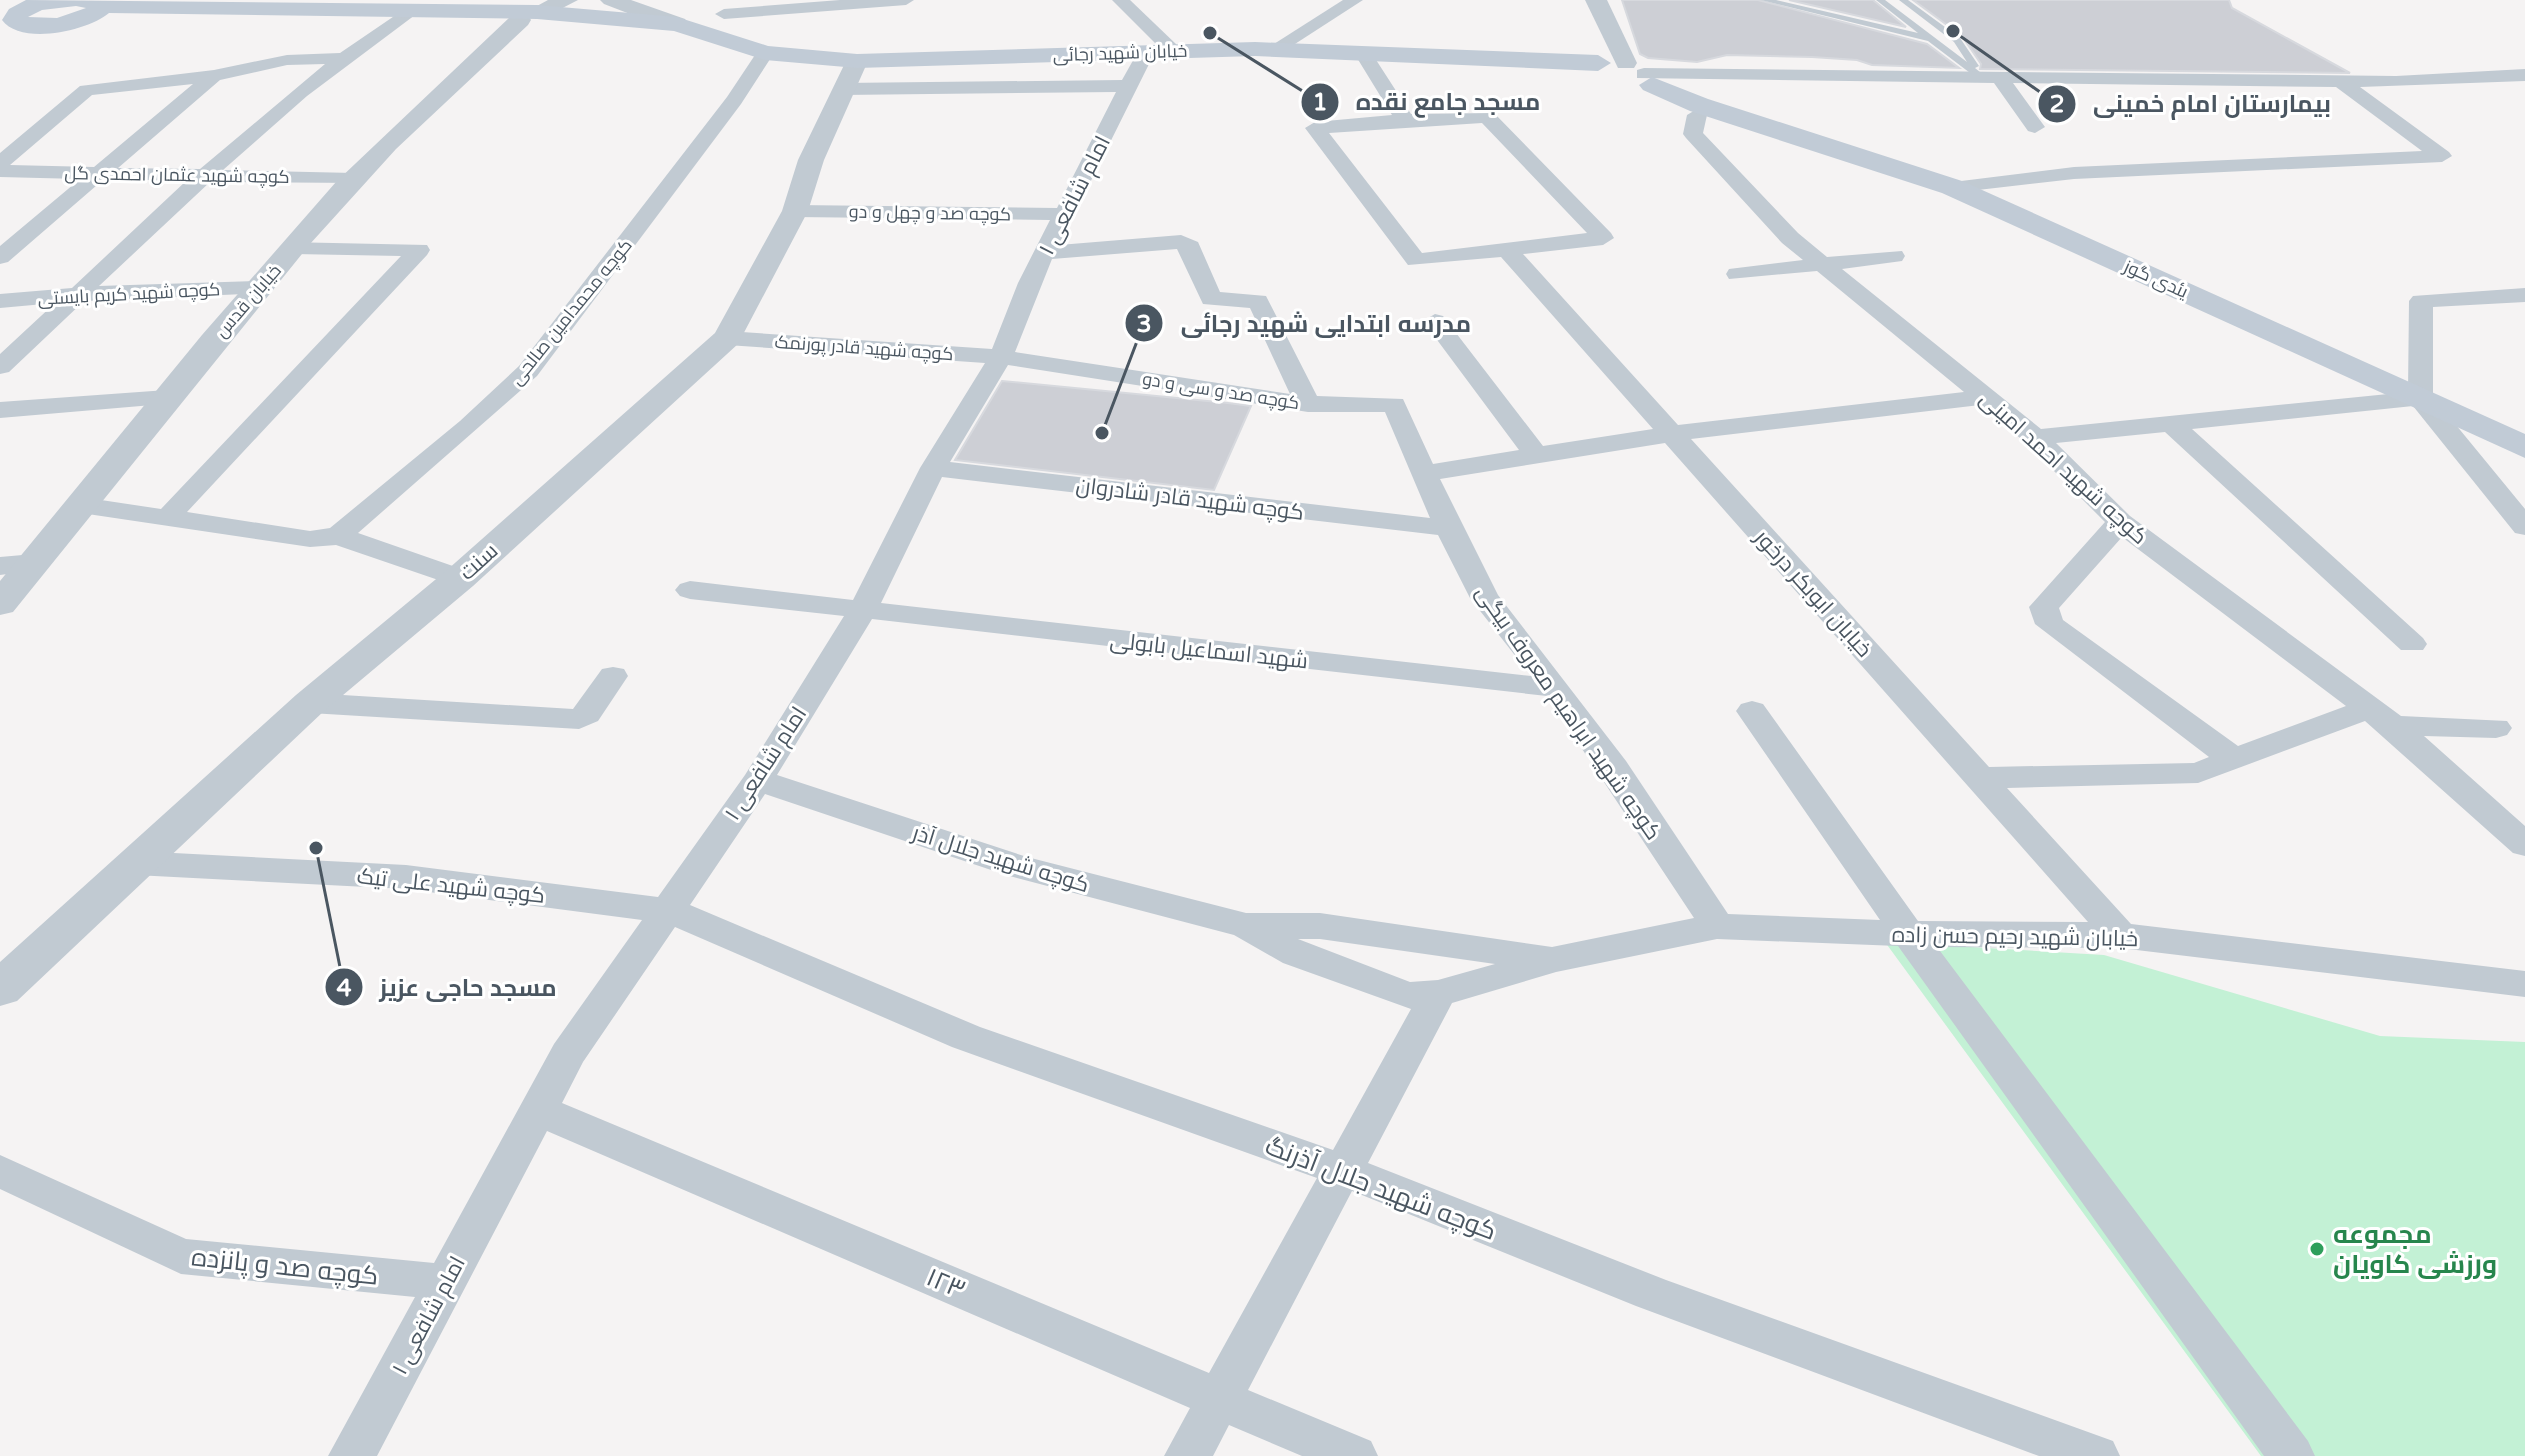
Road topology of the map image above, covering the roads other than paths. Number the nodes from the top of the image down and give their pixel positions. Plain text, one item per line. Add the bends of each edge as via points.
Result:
1 (71, 0) edge
2 (567, 0) edge
3 (611, 0) edge
4 (906, 0) edge
5 (1120, 0) edge
6 (1355, 0) edge
7 (1596, 0) edge
8 (1765, 0) edge
9 (1880, 0) edge
10 (1903, 0) edge
11 (90, 3) edge
12 (240, 3) edge
13 (409, 11) junction
14 (724, 14) dead end
15 (528, 16) junction
16 (15, 17) edge
17 (666, 30) junction
18 (1928, 38) junction
19 (0, 41) edge
20 (1275, 49) junction
21 (1159, 51) junction
22 (765, 53) junction
23 (1363, 53) junction
24 (340, 58) junction
25 (1622, 73) junction
26 (849, 75) junction
27 (2525, 75) edge
28 (214, 76) junction
29 (1990, 77) junction
30 (2340, 81) junction
31 (1129, 86) junction
32 (1405, 120) junction
33 (1695, 124) junction
34 (2035, 127) dead end
35 (1780, 131) junction
36 (0, 163) edge
37 (0, 171) edge
38 (96, 173) junction
39 (205, 176) junction
40 (354, 179) junction
41 (1952, 187) junction
42 (795, 211) junction
43 (1064, 214) junction
44 (294, 247) junction
45 (1508, 251) junction
46 (1045, 253) junction
47 (1894, 256) dead end
48 (0, 257) edge
49 (1824, 264) junction
50 (1737, 274) dead end
51 (259, 288) junction
52 (80, 294) junction
53 (2525, 295) edge
54 (0, 301) edge
55 (1435, 321) dead end
56 (727, 338) junction
57 (1001, 357) junction
58 (0, 367) edge
59 (1986, 397) junction
60 (167, 398) junction
61 (2420, 398) junction
62 (1308, 404) junction
63 (1394, 404) joint
64 (0, 410) edge
65 (2168, 421) junction
66 (1672, 434) junction
67 (2035, 437) junction
68 (2525, 447) edge
69 (1536, 455) junction
70 (933, 468) junction
71 (1424, 473) junction
72 (81, 505) junction
73 (167, 518) junction
74 (2120, 522) junction
75 (2525, 527) edge
76 (1448, 528) junction
77 (338, 536) junction
78 (34, 563) junction
79 (0, 566) edge
80 (460, 578) junction
81 (690, 590) dead end
82 (0, 604) edge
83 (862, 611) junction
84 (2412, 644) dead end
85 (613, 676) dead end
86 (1557, 688) junction
87 (310, 703) junction
88 (1752, 711) dead end
89 (2380, 717) junction
90 (2496, 728) dead end
91 (2232, 758) junction
92 (1979, 778) junction
93 (758, 780) junction
94 (2525, 845) edge
95 (135, 863) junction
96 (670, 911) junction
97 (1246, 926) junction
98 (1717, 926) junction
99 (1908, 934) junction
100 (2120, 935) junction
101 (1554, 959) junction
102 (2525, 984) edge
103 (0, 989) edge
104 (1438, 994) junction
105 (538, 1110) junction
106 (0, 1171) edge
107 (1345, 1171) junction
108 (445, 1282) junction
109 (1217, 1398) junction
110 (352, 1456) edge
111 (1188, 1456) edge
112 (1354, 1456) edge
113 (2096, 1456) edge
114 (2291, 1456) edge

1 - 16 main road via 39,4
2 - 15 street, خیابان قدس
3 - 17 street
4 - 14 street
5 - 21 street
6 - 20 street
7 - 25 street
8 - 18 lane
9 - 18 lane
10 - 29 lane via 1957,40
11 - 12 main road, خیابان شهید رجائی
11 - 16 main road via 93,14 73,21
12 - 13 main road, خیابان شهید رجائی
13 - 15 main road, خیابان شهید رجائی
13 - 24 street
15 - 17 main road, خیابان شهید رجائی
15 - 40 street, خیابان قدس via 435,95
16 - 19 main road
17 - 22 main road, خیابان شهید رجائی
18 - 29 lane
20 - 21 main road, خیابان شهید رجائی
20 - 23 main road, خیابان شهید رجائی
21 - 26 main road, خیابان شهید رجائی
21 - 31 street, امام شافعی ۱
22 - 26 main road, خیابان شهید رجائی
22 - 77 street, کوچه محمدامین صالحی via 528,371
23 - 25 main road, خیابان شهید رجائی
23 - 32 street
24 - 28 street via 287,60
24 - 39 street
25 - 29 street
25 - 33 main road via 1662,106
25 - 35 main road
26 - 31 street
26 - 42 street, سنت
27 - 30 street
28 - 36 street via 87,90
28 - 38 street
29 - 30 street
29 - 34 street
30 - 41 street via 2442,156 2074,173
31 - 43 street, امام شافعی ۱
32 - 45 street via 1487,117 1603,238
32 - 45 street via 1315,128 1416,260
33 - 35 main road
33 - 49 street, کوچه شهید احمد امینی via 1790,238
35 - 41 main road, یئدی گوز
37 - 38 street, کوچه شهید عثمان احمدی گل
38 - 39 street, کوچه شهید عثمان احمدی گل
38 - 48 street
39 - 40 street, کوچه شهید عثمان احمدی گل
39 - 52 street
40 - 44 street, خیابان قدس
41 - 61 main road, یئدی گوز
42 - 43 street, کوچه صد و چهل و دو
42 - 56 street, سنت
43 - 46 street, امام شافعی ۱
44 - 51 street, خیابان قدس
44 - 73 street via 419,250
45 - 66 street, خیابان ابوبکر درخور
46 - 57 street, امام شافعی ۱
46 - 62 street via 1181,242 1190,247 1211,299 1258,301
47 - 49 street
49 - 50 street
49 - 59 street, کوچه شهید احمد امینی
51 - 52 street, کوچه شهید کریم بایستی
51 - 60 street, خیابان قدس
52 - 54 street, کوچه شهید کریم بایستی
52 - 58 street
53 - 61 street via 2421,301
55 - 69 street
56 - 57 street, کوچه شهید قادر پورنمک
56 - 80 street, سنت
57 - 62 street, کوچه صد و سی و دو
57 - 70 street, امام شافعی ۱
59 - 66 street
59 - 67 street, کوچه شهید احمد امینی
60 - 64 street
60 - 72 street, خیابان قدس
61 - 65 street
61 - 68 main road, یئدی گوز
61 - 75 street
62 - 63 street, کوچه صد و سی و دو
63 - 71 street, کوچه شهید ابراهیم معروف بیگی
65 - 67 street
65 - 84 street
66 - 69 street
66 - 92 street, خیابان ابوبکر درخور
67 - 74 street, کوچه شهید احمد امینی
69 - 71 street
70 - 76 street, کوچه شهید قادر شادروان
70 - 83 street, امام شافعی ۱
71 - 76 street, کوچه شهید ابراهیم معروف بیگی
72 - 73 street
72 - 78 street, خیابان قدس
73 - 77 street via 310,539
74 - 89 street, کوچه شهید احمد امینی
74 - 91 street via 2044,607 2050,624
76 - 86 street, کوچه شهید ابراهیم معروف بیگی via 1485,598
77 - 80 street
78 - 79 street
78 - 82 street, خیابان قدس
80 - 87 street, سنت
81 - 83 street, شهید اسماعیل بابولی
83 - 86 street, شهید اسماعیل بابولی
83 - 93 street, امام شافعی ۱
85 - 87 street via 579,719
86 - 98 street, کوچه شهید ابراهیم معروف بیگی
87 - 95 street, سنت
88 - 99 street
89 - 90 street
89 - 91 street
89 - 94 street, کوچه شهید احمد امینی
91 - 92 street via 2198,773
92 - 100 street, خیابان ابوبکر درخور
93 - 96 street, امام شافعی ۱
93 - 97 street, کوچه شهید جلال آذر via 1018,867
95 - 96 street, کوچه شهید علی تیک via 406,877
95 - 103 street, سنت
96 - 105 street, امام شافعی ۱ via 568,1054
96 - 107 street, کوچه شهید جلال آذرنگ via 966,1037
97 - 101 street via 1320,926
97 - 104 street via 1364,982 1408,996
98 - 99 street, خیابان شهید رحیم حسن زاده
98 - 101 street, خیابان شهید رحیم حسن زاده
99 - 100 street, خیابان شهید رحیم حسن زاده
99 - 114 street
100 - 102 street, خیابان شهید رحیم حسن زاده
101 - 104 street
104 - 107 street
105 - 108 street, امام شافعی ۱
105 - 109 street, ۱۲۳
106 - 108 street, کوچه صد و پانزده via 181,1256
107 - 109 street
107 - 113 street, کوچه شهید جلال آذرنگ via 1651,1293
108 - 110 street, امام شافعی ۱
109 - 111 street
109 - 112 street, ۱۲۳

